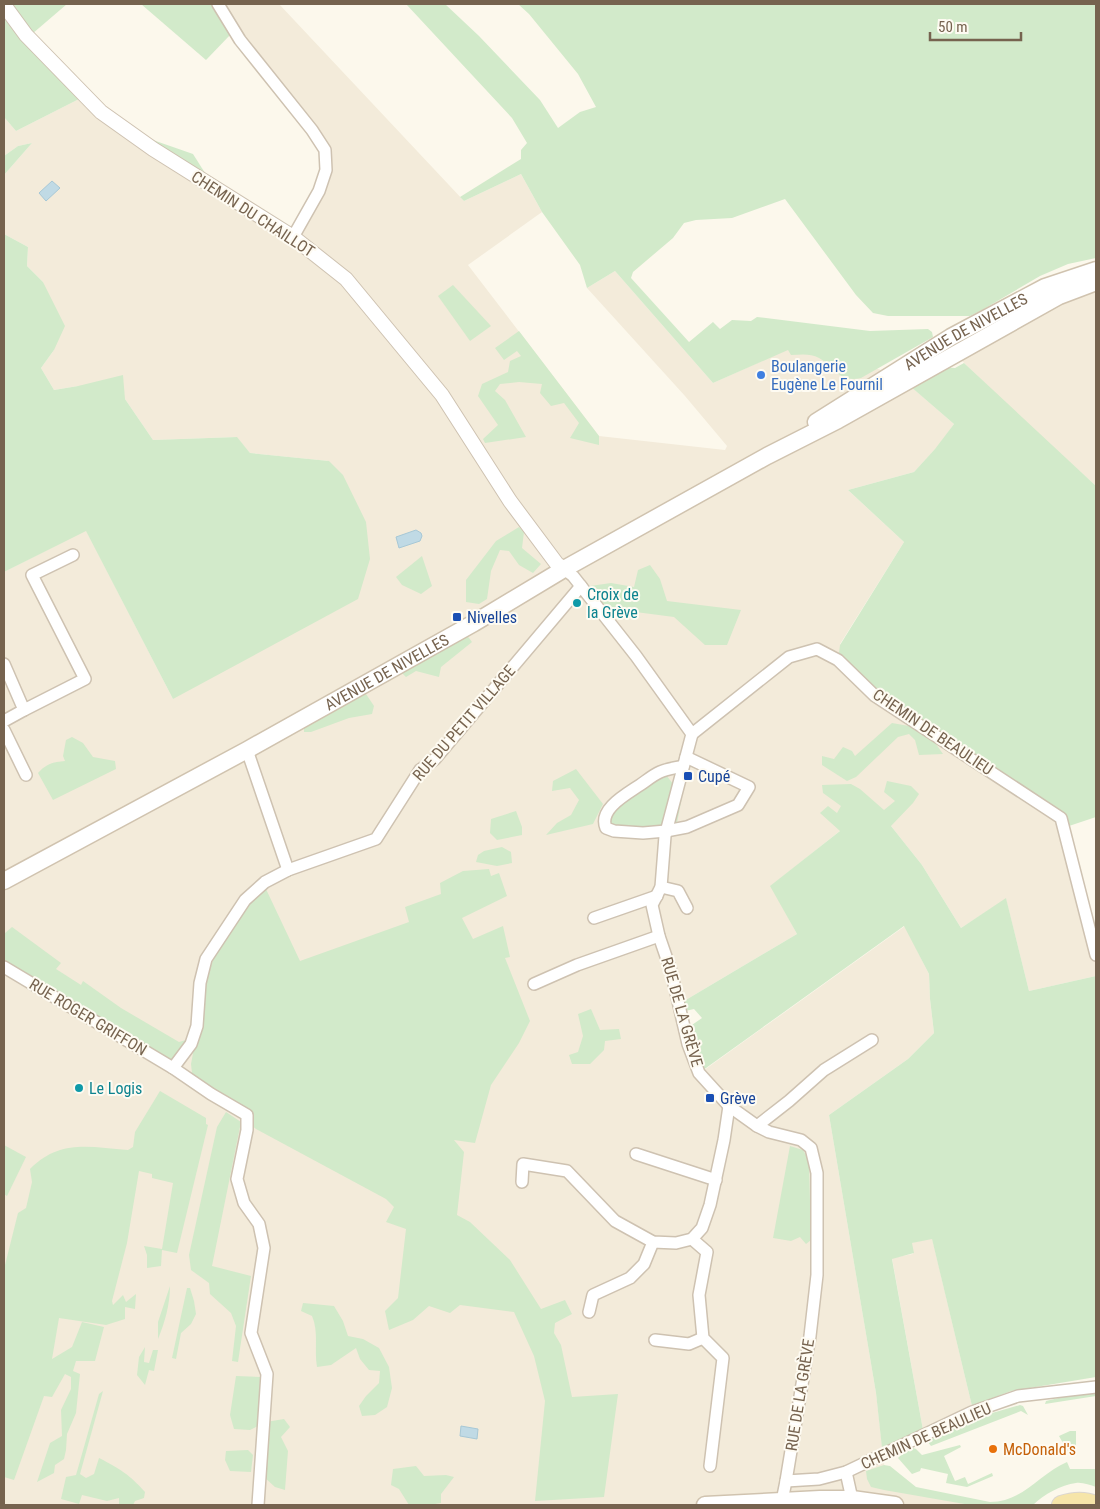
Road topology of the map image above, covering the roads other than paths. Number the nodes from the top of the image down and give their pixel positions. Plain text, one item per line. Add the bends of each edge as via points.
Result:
1 (218, 4) edge
2 (4, 6) edge
3 (294, 237) junction
4 (1096, 270) edge
5 (1096, 282) edge
6 (767, 456) junction
7 (73, 555) dead end
8 (564, 569) junction
9 (581, 586) junction
10 (4, 664) edge
11 (24, 710) junction
12 (4, 721) edge
13 (4, 730) edge
14 (692, 734) junction
15 (247, 750) junction
16 (684, 762) junction
17 (26, 775) dead end
18 (666, 831) junction
19 (288, 870) junction
20 (4, 881) edge
21 (659, 892) junction
22 (687, 908) dead end
23 (594, 918) dead end
24 (659, 936) junction
25 (1096, 955) edge
26 (4, 967) edge
27 (534, 984) dead end
28 (872, 1040) dead end
29 (173, 1068) junction
30 (729, 1106) junction
31 (757, 1126) junction
32 (636, 1154) dead end
33 (716, 1180) junction
34 (522, 1182) dead end
35 (692, 1239) junction
36 (653, 1242) junction
37 (589, 1312) dead end
38 (703, 1338) junction
39 (655, 1340) dead end
40 (1096, 1387) edge
41 (710, 1466) dead end
42 (846, 1472) junction
43 (786, 1481) junction
44 (852, 1499) junction
45 (782, 1501) junction
46 (258, 1505) edge
47 (705, 1505) edge
48 (895, 1505) edge
49 (1061, 1505) edge
50 (1096, 1505) edge

1 - 3 street via 240,40 325,150 326,170
2 - 3 street, CHEMIN DU CHAILLOT via 26,35 101,112 153,149
3 - 8 street, CHEMIN DU CHAILLOT via 346,279 442,394 510,501
4 - 6 main road, AVENUE DE NIVELLES via 1045,287 951,337 831,411
5 - 6 main road, AVENUE DE NIVELLES via 1059,296 838,420
6 - 8 main road, AVENUE DE NIVELLES
7 - 11 street via 32,575 85,679
8 - 9 street
8 - 15 main road, AVENUE DE NIVELLES
9 - 14 street
9 - 19 street, RUE DU PETIT VILLAGE via 435,759 420,770 376,839
10 - 11 street
11 - 12 street
13 - 17 street
14 - 16 street, RUE DE LA GRÈVE
14 - 25 street, CHEMIN DE BEAULIEU via 789,657 817,649 838,660 875,696 1061,818
15 - 19 street
15 - 20 main road, AVENUE DE NIVELLES
16 - 18 street, RUE DE LA GRÈVE
16 - 18 street via 749,787 738,805
16 - 18 street via 657,773 625,795 606,814 604,824 614,831
18 - 21 street, RUE DE LA GRÈVE
19 - 29 street, RUE DU PETIT VILLAGE via 265,882 245,900 206,959 200,983 197,1026 191,1044
21 - 22 street via 678,891
21 - 23 street
21 - 24 street, RUE DE LA GRÈVE via 652,905
24 - 27 street
24 - 30 street, RUE DE LA GRÈVE via 699,1073
26 - 29 street, RUE ROGER GRIFFON
28 - 31 street via 824,1070
29 - 46 street, RUE ROGER GRIFFON via 247,1115 247,1130 236,1180 244,1203 259,1224 264,1248 251,1333 267,1374
30 - 31 street, RUE DE LA GRÈVE
30 - 33 street
31 - 43 street, RUE DE LA GRÈVE via 801,1140 811,1148 817,1173 817,1275
32 - 33 street
33 - 35 street via 702,1228
34 - 36 street via 523,1164 567,1170 615,1220
35 - 36 street via 676,1243
35 - 38 street via 707,1252 699,1294
36 - 37 street via 644,1264 630,1278 594,1295
38 - 39 street via 689,1344
38 - 41 street via 723,1358
40 - 42 street, CHEMIN DE BEAULIEU via 1018,1396 972,1412
42 - 43 street, CHEMIN DE BEAULIEU via 819,1479
42 - 44 street
43 - 45 street, RUE DE LA GRÈVE
44 - 45 main road
44 - 48 main road
45 - 47 main road
49 - 50 main road via 1076,1502

